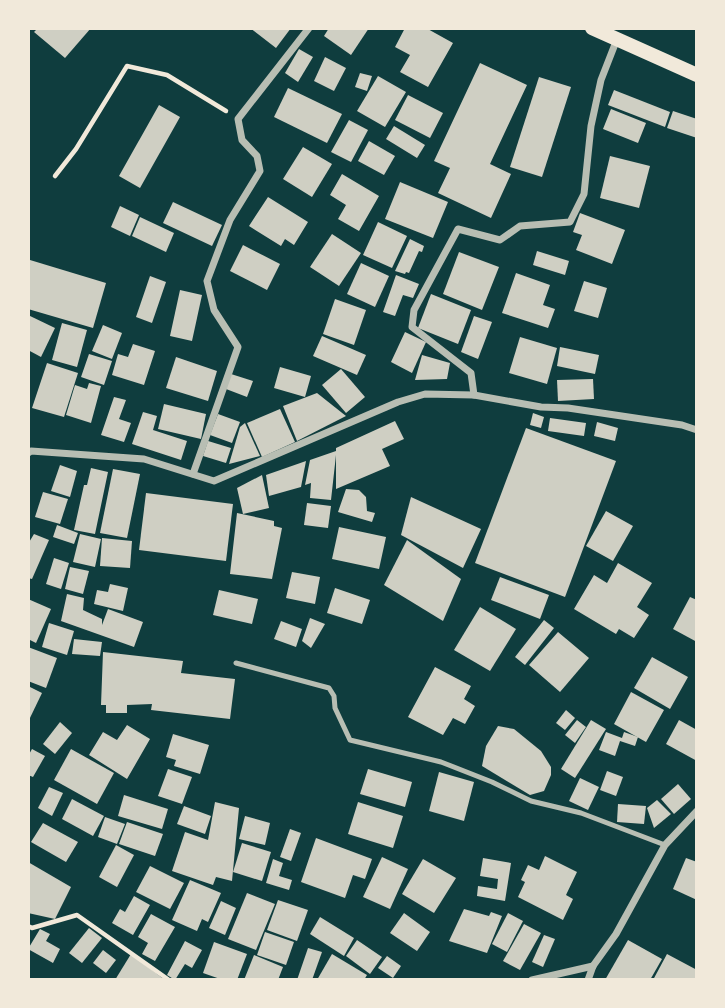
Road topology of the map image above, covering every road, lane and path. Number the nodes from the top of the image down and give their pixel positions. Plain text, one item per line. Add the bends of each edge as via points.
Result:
1 (309, 28) edge
2 (592, 28) edge
3 (617, 38) junction
4 (697, 75) edge
5 (239, 119) junction
6 (55, 176) dead end
7 (474, 395) junction
8 (697, 430) edge
9 (28, 453) edge
10 (193, 474) junction
11 (236, 663) dead end
12 (697, 811) edge
13 (665, 845) junction
14 (28, 926) edge
15 (593, 967) junction
16 (169, 980) edge
17 (532, 980) edge
18 (588, 980) edge

1 - 5 street
2 - 3 main road
3 - 4 main road
3 - 7 street via 601,80 583,194 570,222 520,226 499,240 457,229 414,310 412,327 471,373
5 - 6 path via 167,75 127,66
5 - 10 street via 242,140 257,156 260,172 230,220 207,281 214,310 237,347
7 - 8 street
7 - 10 street via 425,394 214,481
9 - 10 street via 144,460
11 - 13 lane via 329,688 350,740 441,762 531,801 581,813
12 - 13 street
13 - 15 street
14 - 16 path via 77,915
15 - 17 street
15 - 18 street

